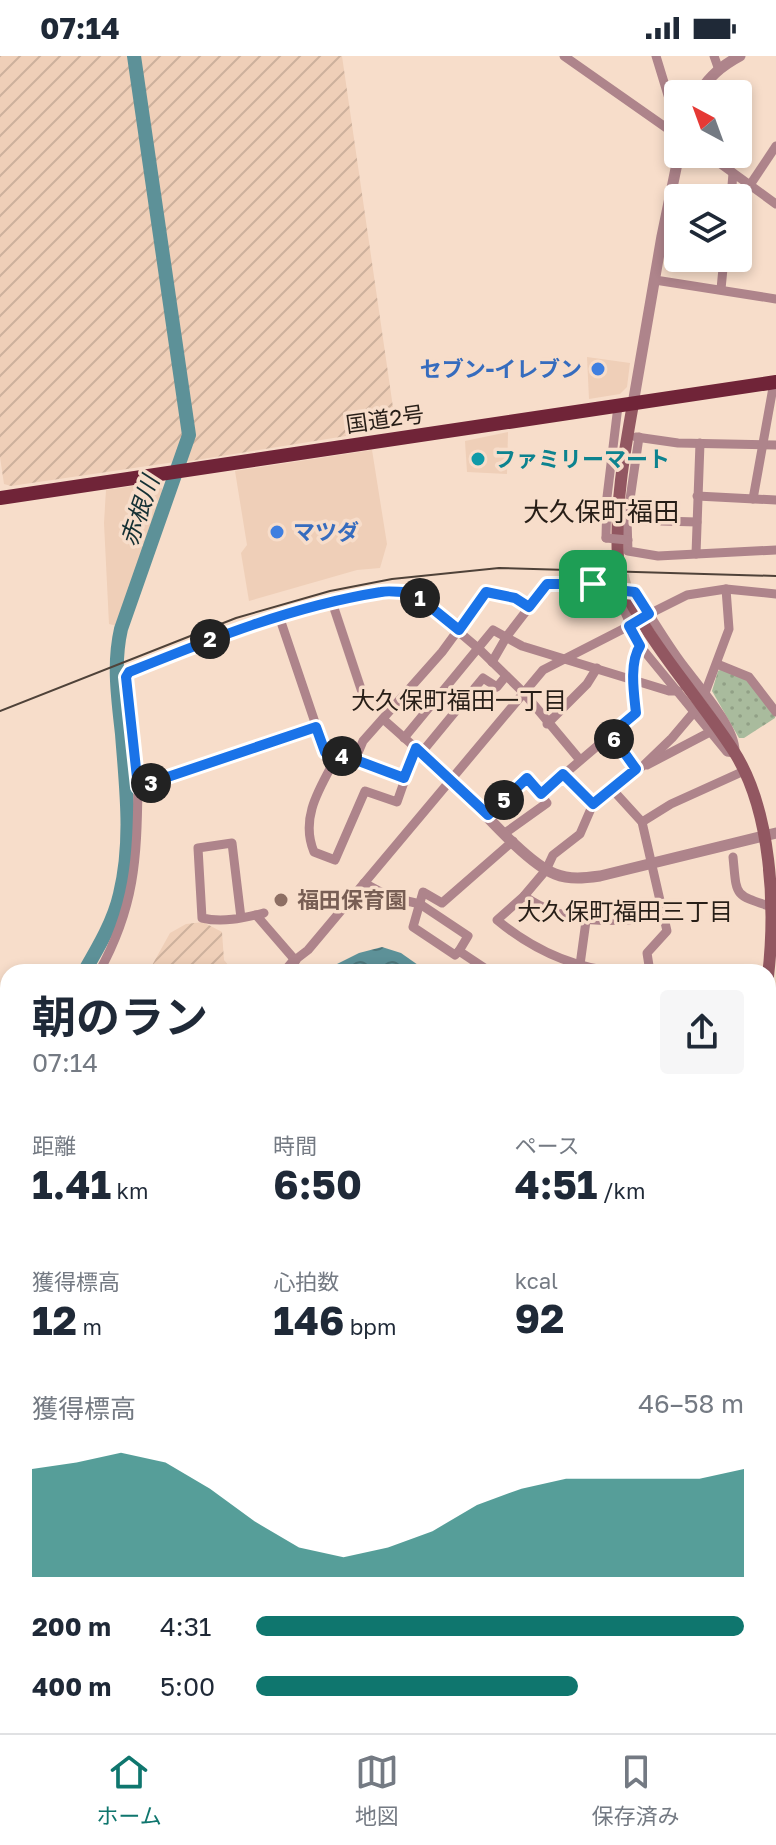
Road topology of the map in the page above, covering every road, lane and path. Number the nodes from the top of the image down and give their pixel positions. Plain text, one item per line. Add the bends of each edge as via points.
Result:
1 (656, 56) edge
2 (714, 56) edge
3 (740, 56) edge
4 (569, 57) edge
5 (719, 70) junction
6 (711, 80) edge
7 (664, 82) edge
8 (664, 126) edge
9 (776, 146) edge
10 (676, 168) edge
11 (726, 168) edge
12 (733, 173) junction
13 (732, 184) edge
14 (749, 184) edge
15 (751, 184) edge
16 (752, 186) edge
17 (776, 204) edge
18 (723, 272) edge
19 (655, 280) junction
20 (721, 289) junction
21 (776, 299) edge
22 (775, 382) edge
23 (626, 405) junction
24 (633, 436) junction
25 (700, 443) junction
26 (762, 445) junction
27 (776, 445) edge
28 (697, 496) junction
29 (0, 497) edge
30 (753, 499) junction
31 (776, 500) edge
32 (627, 520) junction
33 (697, 522) junction
34 (628, 540) junction
35 (776, 550) edge
36 (623, 554) junction
37 (696, 554) junction
38 (726, 589) junction
39 (615, 590) junction
40 (776, 594) edge
41 (629, 599) tunnel mouth
42 (332, 602) junction
43 (529, 607) junction
44 (649, 614) junction
45 (279, 616) junction
46 (629, 626) junction
47 (459, 630) junction
48 (507, 636) junction
49 (640, 646) junction
50 (479, 649) junction
51 (566, 658) junction
52 (492, 662) junction
53 (717, 664) junction
54 (597, 668) junction
55 (506, 676) junction
56 (633, 680) junction
57 (678, 691) junction
58 (362, 692) dead end
59 (524, 693) junction
60 (705, 693) junction
61 (694, 712) junction
62 (776, 712) edge
63 (383, 719) junction
64 (547, 724) junction
65 (316, 727) junction
66 (710, 732) junction
67 (611, 734) junction
68 (404, 738) junction
69 (419, 750) junction
70 (735, 753) junction
71 (338, 754) junction
72 (355, 760) junction
73 (580, 760) junction
74 (640, 767) junction
75 (744, 771) junction
76 (563, 774) junction
77 (404, 778) junction
78 (452, 780) junction
79 (138, 787) junction
80 (611, 788) junction
81 (541, 794) junction
82 (593, 804) junction
83 (488, 815) junction
84 (642, 822) junction
85 (770, 834) edge
86 (509, 837) junction
87 (733, 857) dead end
88 (652, 863) junction
89 (546, 870) junction
90 (364, 883) junction
91 (524, 896) junction
92 (420, 904) junction
93 (772, 907) junction
94 (663, 916) junction
95 (241, 918) junction
96 (586, 921) junction
97 (774, 950) edge
98 (459, 951) junction
99 (295, 960) junction
100 (103, 964) edge
101 (292, 964) edge
102 (478, 964) edge
103 (569, 964) edge
104 (580, 964) edge
105 (649, 964) edge

1 - 7 street
2 - 5 street
3 - 5 street
4 - 8 street
5 - 6 street
9 - 15 street
10 - 19 street
11 - 12 street
12 - 13 street
12 - 14 street
16 - 17 street
18 - 20 street
19 - 20 street
19 - 23 street
20 - 21 street
22 - 23 highway, 国道2号
22 - 26 street
23 - 24 main road
23 - 29 highway, 国道2号
23 - 34 street, bridge via 607,497 606,538
24 - 25 street
24 - 32 street
24 - 36 main road via 617,532
25 - 26 street
25 - 28 street
26 - 27 street
26 - 30 street
28 - 30 street
28 - 33 street
30 - 31 street
32 - 33 street
32 - 34 street
33 - 37 street
34 - 36 street
35 - 37 street
36 - 37 street
38 - 40 street
38 - 44 street via 687,595
38 - 53 street via 729,629
39 - 43 street via 593,584 547,584
39 - 44 street via 635,592
39 - 46 street
41 - 70 main road via 662,655
42 - 45 street
42 - 47 street via 386,591 412,592
42 - 58 street
43 - 47 street via 486,592
43 - 48 street
44 - 46 street, bridge
44 - 60 street
45 - 65 street
45 - 79 street via 129,672
46 - 49 street
46 - 51 street
47 - 50 street
47 - 63 street
48 - 50 street via 493,630
48 - 51 street via 522,646
48 - 52 street
49 - 56 street
49 - 57 street
50 - 52 street
50 - 68 street
51 - 54 street
51 - 59 street via 543,670
52 - 55 street
53 - 60 street
53 - 62 street via 749,677
54 - 56 street
54 - 64 street
55 - 59 street
55 - 69 street via 497,687 483,678
56 - 57 street
56 - 67 street via 636,713
57 - 61 street
59 - 64 street
59 - 78 street
60 - 70 street via 736,745
61 - 66 street
61 - 74 street
63 - 68 street
63 - 72 street via 363,741
64 - 73 street
65 - 71 street via 325,752
65 - 79 street
66 - 70 street via 727,752
66 - 74 street
67 - 73 street
67 - 74 street
68 - 69 street
69 - 77 street
69 - 78 street
70 - 75 main road
71 - 72 street
71 - 77 street via 310,813 309,840 319,856 335,860 365,791 397,802
72 - 77 street
73 - 76 street
74 - 80 street
75 - 84 street
75 - 85 main road
76 - 81 street
76 - 82 street
78 - 83 street
78 - 90 street
79 - 100 street via 137,859 128,906
80 - 82 street
80 - 84 street
81 - 83 street via 527,778
81 - 86 street via 547,803
82 - 89 street via 580,834 553,855
83 - 86 street
84 - 88 street
85 - 88 street
85 - 93 main road
86 - 89 street
86 - 92 street via 442,903 423,892
87 - 93 street via 736,891
88 - 89 street via 583,878
88 - 94 street
89 - 91 street
90 - 92 street
90 - 99 street
91 - 96 street
91 - 103 street via 497,920
92 - 98 street via 468,936
92 - 98 street via 413,927 455,955
93 - 97 main road
94 - 96 street
94 - 105 street via 667,931 647,953
95 - 95 street via 202,918 198,848 232,843
95 - 99 street via 260,914
96 - 104 street
98 - 102 street
99 - 101 street

